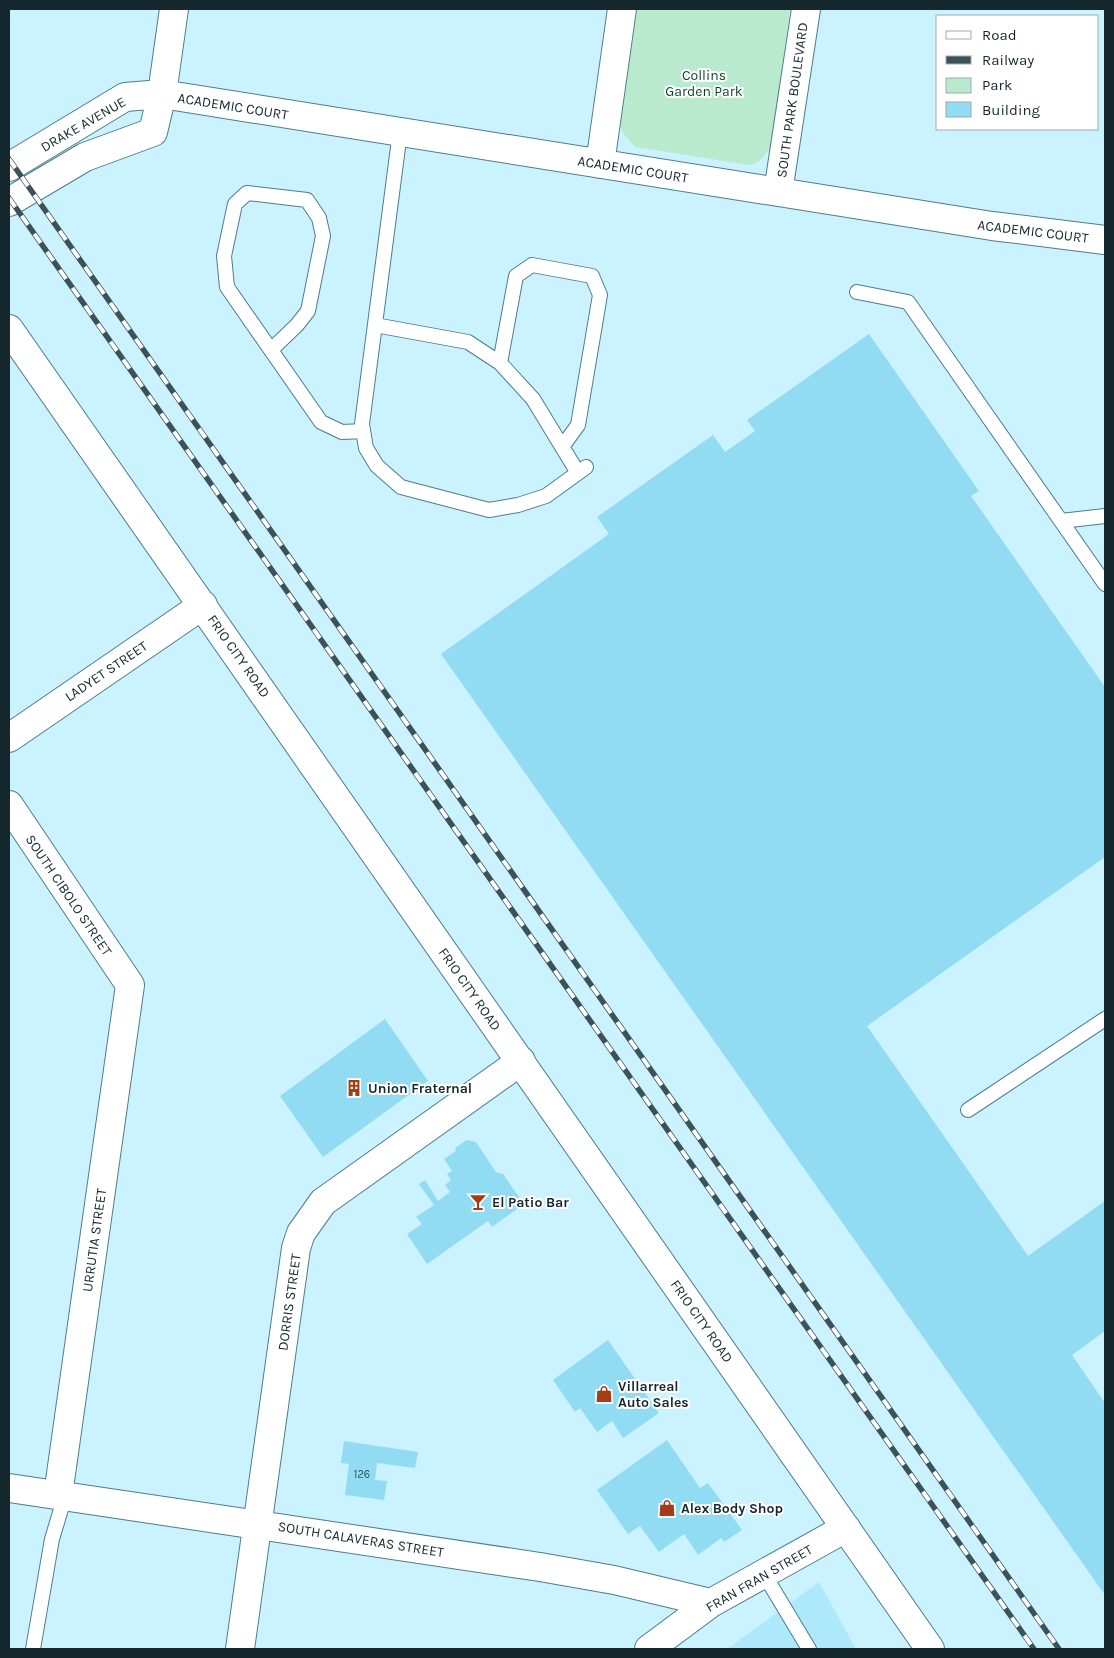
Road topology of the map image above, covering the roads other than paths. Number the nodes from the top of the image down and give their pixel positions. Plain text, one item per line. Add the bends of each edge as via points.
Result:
1 (174, 9) edge
2 (622, 9) edge
3 (806, 9) edge
4 (162, 94) junction
5 (400, 132) junction
6 (600, 164) junction
7 (9, 167) edge
8 (778, 192) junction
9 (9, 202) edge
10 (1105, 240) edge
11 (857, 292) dead end
12 (375, 326) junction
13 (9, 329) edge
14 (271, 350) junction
15 (500, 363) junction
16 (363, 431) junction
17 (562, 447) junction
18 (1105, 516) edge
19 (1061, 521) junction
20 (1105, 584) edge
21 (202, 605) junction
22 (9, 738) edge
23 (9, 805) edge
24 (130, 985) joint
25 (1105, 1019) edge
26 (521, 1061) junction
27 (968, 1110) dead end
28 (9, 1488) edge
29 (62, 1496) junction
30 (258, 1523) junction
31 (846, 1528) junction
32 (764, 1574) junction
33 (711, 1603) junction
34 (33, 1649) edge
35 (240, 1649) edge
36 (650, 1649) edge
37 (809, 1649) edge
38 (930, 1649) edge

1 - 4 street
2 - 6 street
3 - 8 street, SOUTH PARK BOULEVARD
4 - 5 street, ACADEMIC COURT
4 - 7 street, DRAKE AVENUE via 125,97
4 - 9 street via 153,132 85,157
5 - 6 street, ACADEMIC COURT
5 - 12 lane
6 - 8 street, ACADEMIC COURT
8 - 10 street, ACADEMIC COURT via 992,226
11 - 19 lane via 908,302
12 - 15 lane via 468,342
12 - 16 lane
13 - 21 street, FRIO CITY ROAD
14 - 14 lane via 227,287 224,256 235,204 247,193 307,200 319,218 323,236 308,311
14 - 16 lane via 322,422 342,432
15 - 17 lane via 532,399
15 - 17 lane via 516,276 532,265 592,276 600,295 578,425
16 - 17 lane via 366,448 377,466 401,487 489,510 546,496 582,470
18 - 19 lane
19 - 20 lane
21 - 22 street, LADYET STREET
21 - 26 street, FRIO CITY ROAD
23 - 24 street, SOUTH CIBOLO STREET
24 - 29 street, URRUTIA STREET
25 - 27 lane
26 - 30 street, DORRIS STREET via 323,1202 301,1233 296,1248
26 - 31 street, FRIO CITY ROAD
28 - 29 street, SOUTH CALAVERAS STREET
29 - 30 street, SOUTH CALAVERAS STREET
29 - 34 lane
30 - 33 street, SOUTH CALAVERAS STREET via 614,1580
30 - 35 street, DORRIS STREET
31 - 32 street, FRAN FRAN STREET
31 - 38 street, FRIO CITY ROAD
32 - 33 street, FRAN FRAN STREET
32 - 37 lane
33 - 36 street, FRAN FRAN STREET

